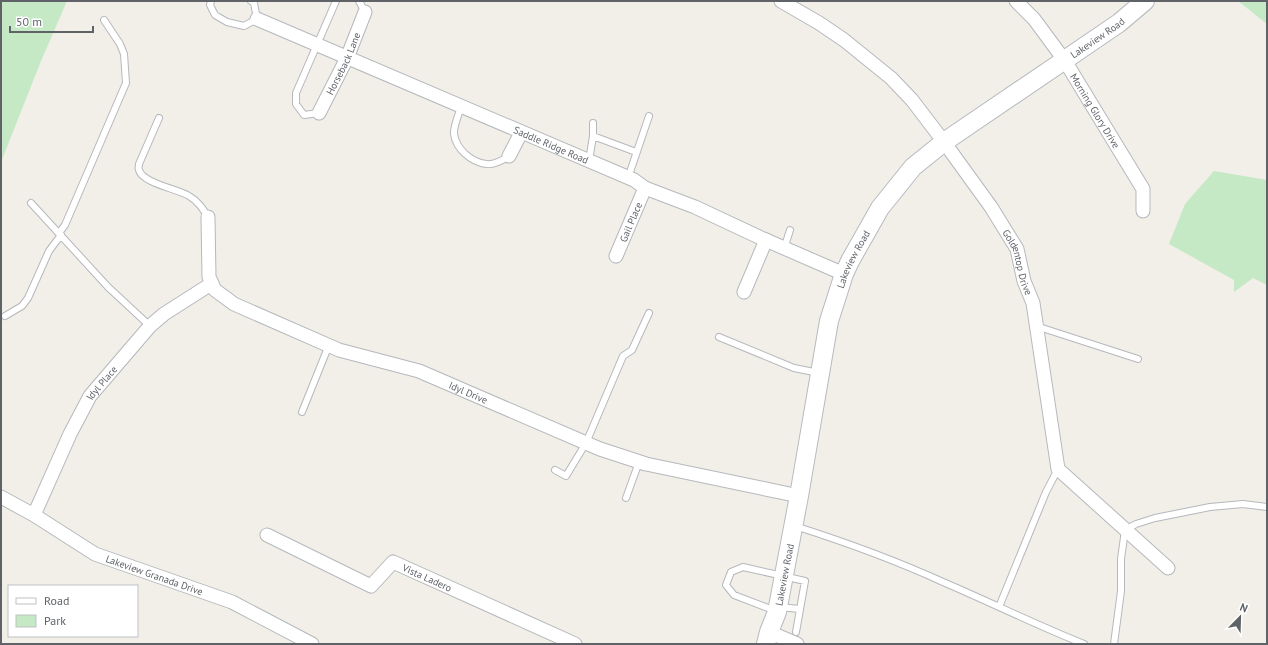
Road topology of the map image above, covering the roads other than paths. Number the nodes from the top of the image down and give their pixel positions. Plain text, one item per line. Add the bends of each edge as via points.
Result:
1 (211, 1) edge
2 (251, 1) edge
3 (336, 1) edge
4 (781, 1) edge
5 (1016, 1) edge
6 (1145, 1) edge
7 (362, 7) edge
8 (257, 19) junction
9 (104, 20) dead end
10 (316, 45) junction
11 (347, 58) junction
12 (1065, 61) junction
13 (461, 107) junction
14 (319, 114) joint
15 (649, 116) dead end
16 (159, 118) dead end
17 (593, 123) dead end
18 (521, 133) junction
19 (593, 136) junction
20 (944, 142) junction
21 (636, 152) junction
22 (510, 156) joint
23 (589, 161) junction
24 (628, 178) junction
25 (645, 188) junction
26 (31, 203) dead end
27 (1143, 211) dead end
28 (208, 217) joint
29 (790, 230) dead end
30 (60, 234) junction
31 (766, 240) junction
32 (784, 248) junction
33 (616, 256) dead end
34 (844, 274) junction
35 (211, 284) junction
36 (744, 292) dead end
37 (649, 313) dead end
38 (5, 316) dead end
39 (150, 326) junction
40 (1036, 326) junction
41 (719, 337) dead end
42 (329, 345) junction
43 (1138, 359) dead end
44 (819, 373) junction
45 (302, 412) dead end
46 (586, 443) junction
47 (639, 462) junction
48 (1058, 469) junction
49 (555, 470) dead end
50 (799, 496) junction
51 (1, 497) edge
52 (626, 498) dead end
53 (1267, 507) edge
54 (34, 515) junction
55 (794, 525) junction
56 (1125, 530) junction
57 (267, 534) dead end
58 (1168, 568) dead end
59 (784, 576) junction
60 (999, 607) junction
61 (800, 608) junction
62 (778, 609) junction
63 (768, 638) edge
64 (797, 638) edge
65 (312, 644) edge
66 (575, 644) edge
67 (1084, 644) edge
68 (1114, 644) edge

1 - 8 lane via 214,15 227,22 244,26
2 - 8 lane via 254,3
3 - 10 lane
4 - 20 street, Goldentop Drive via 820,23 891,78 912,100
5 - 12 street, Morning Glory Drive via 1034,19
6 - 12 street, Lakeview Road
7 - 11 street, Horseback Lane
8 - 10 street, Saddle Ridge Road
9 - 30 lane via 124,54 126,83
10 - 11 street, Saddle Ridge Road
10 - 14 lane via 296,93 296,104 304,115
11 - 13 street, Saddle Ridge Road
11 - 14 street, Horseback Lane
12 - 20 street, Lakeview Road
12 - 27 street, Morning Glory Drive via 1143,189
13 - 18 street, Saddle Ridge Road
13 - 22 lane via 453,132 457,146 470,159 487,164
15 - 21 lane
16 - 28 lane via 139,164 139,170 148,180 197,201
17 - 19 lane
18 - 22 street
18 - 23 street, Saddle Ridge Road
19 - 21 lane
19 - 23 lane
20 - 34 street, Lakeview Road via 913,167 880,208
20 - 40 street, Goldentop Drive via 991,207 1017,249 1024,281 1033,303
21 - 24 lane
23 - 24 street, Saddle Ridge Road
24 - 25 street, Saddle Ridge Road
25 - 31 street, Saddle Ridge Road via 695,207
25 - 33 street, Gail Place
26 - 30 lane
28 - 35 street via 208,268
29 - 32 lane
30 - 38 lane via 28,298 22,306
30 - 39 lane via 108,287
31 - 32 street, Saddle Ridge Road
31 - 36 street
32 - 34 street, Saddle Ridge Road
34 - 44 street, Lakeview Road via 829,321
35 - 39 street, Idyl Place
35 - 42 street, Idyl Drive via 234,304
37 - 46 lane via 632,350 623,356
39 - 54 street, Idyl Place via 90,396
40 - 43 lane
40 - 48 street, Goldentop Drive
41 - 44 lane via 794,368
42 - 45 lane
42 - 46 street, Idyl Drive via 339,350 419,371
44 - 50 street, Lakeview Road
46 - 47 street, Idyl Drive
46 - 49 lane via 566,476
47 - 50 street, Idyl Drive
47 - 52 lane
48 - 56 street
48 - 60 lane
50 - 55 street, Lakeview Road
51 - 54 street, Lakeview Granada Drive
53 - 56 lane via 1243,504 1210,507 1155,518
54 - 65 street, Lakeview Granada Drive via 95,554 232,602
55 - 59 street, Lakeview Road
55 - 60 lane via 836,539
56 - 58 street
56 - 68 lane
57 - 66 street, Vista Ladero via 371,586 393,562
59 - 61 lane via 805,581
59 - 62 street, Lakeview Road
59 - 62 lane via 743,567 731,572 726,585 734,595
60 - 67 lane
61 - 62 lane
61 - 64 lane
62 - 63 street, Lakeview Road
63 - 64 street

